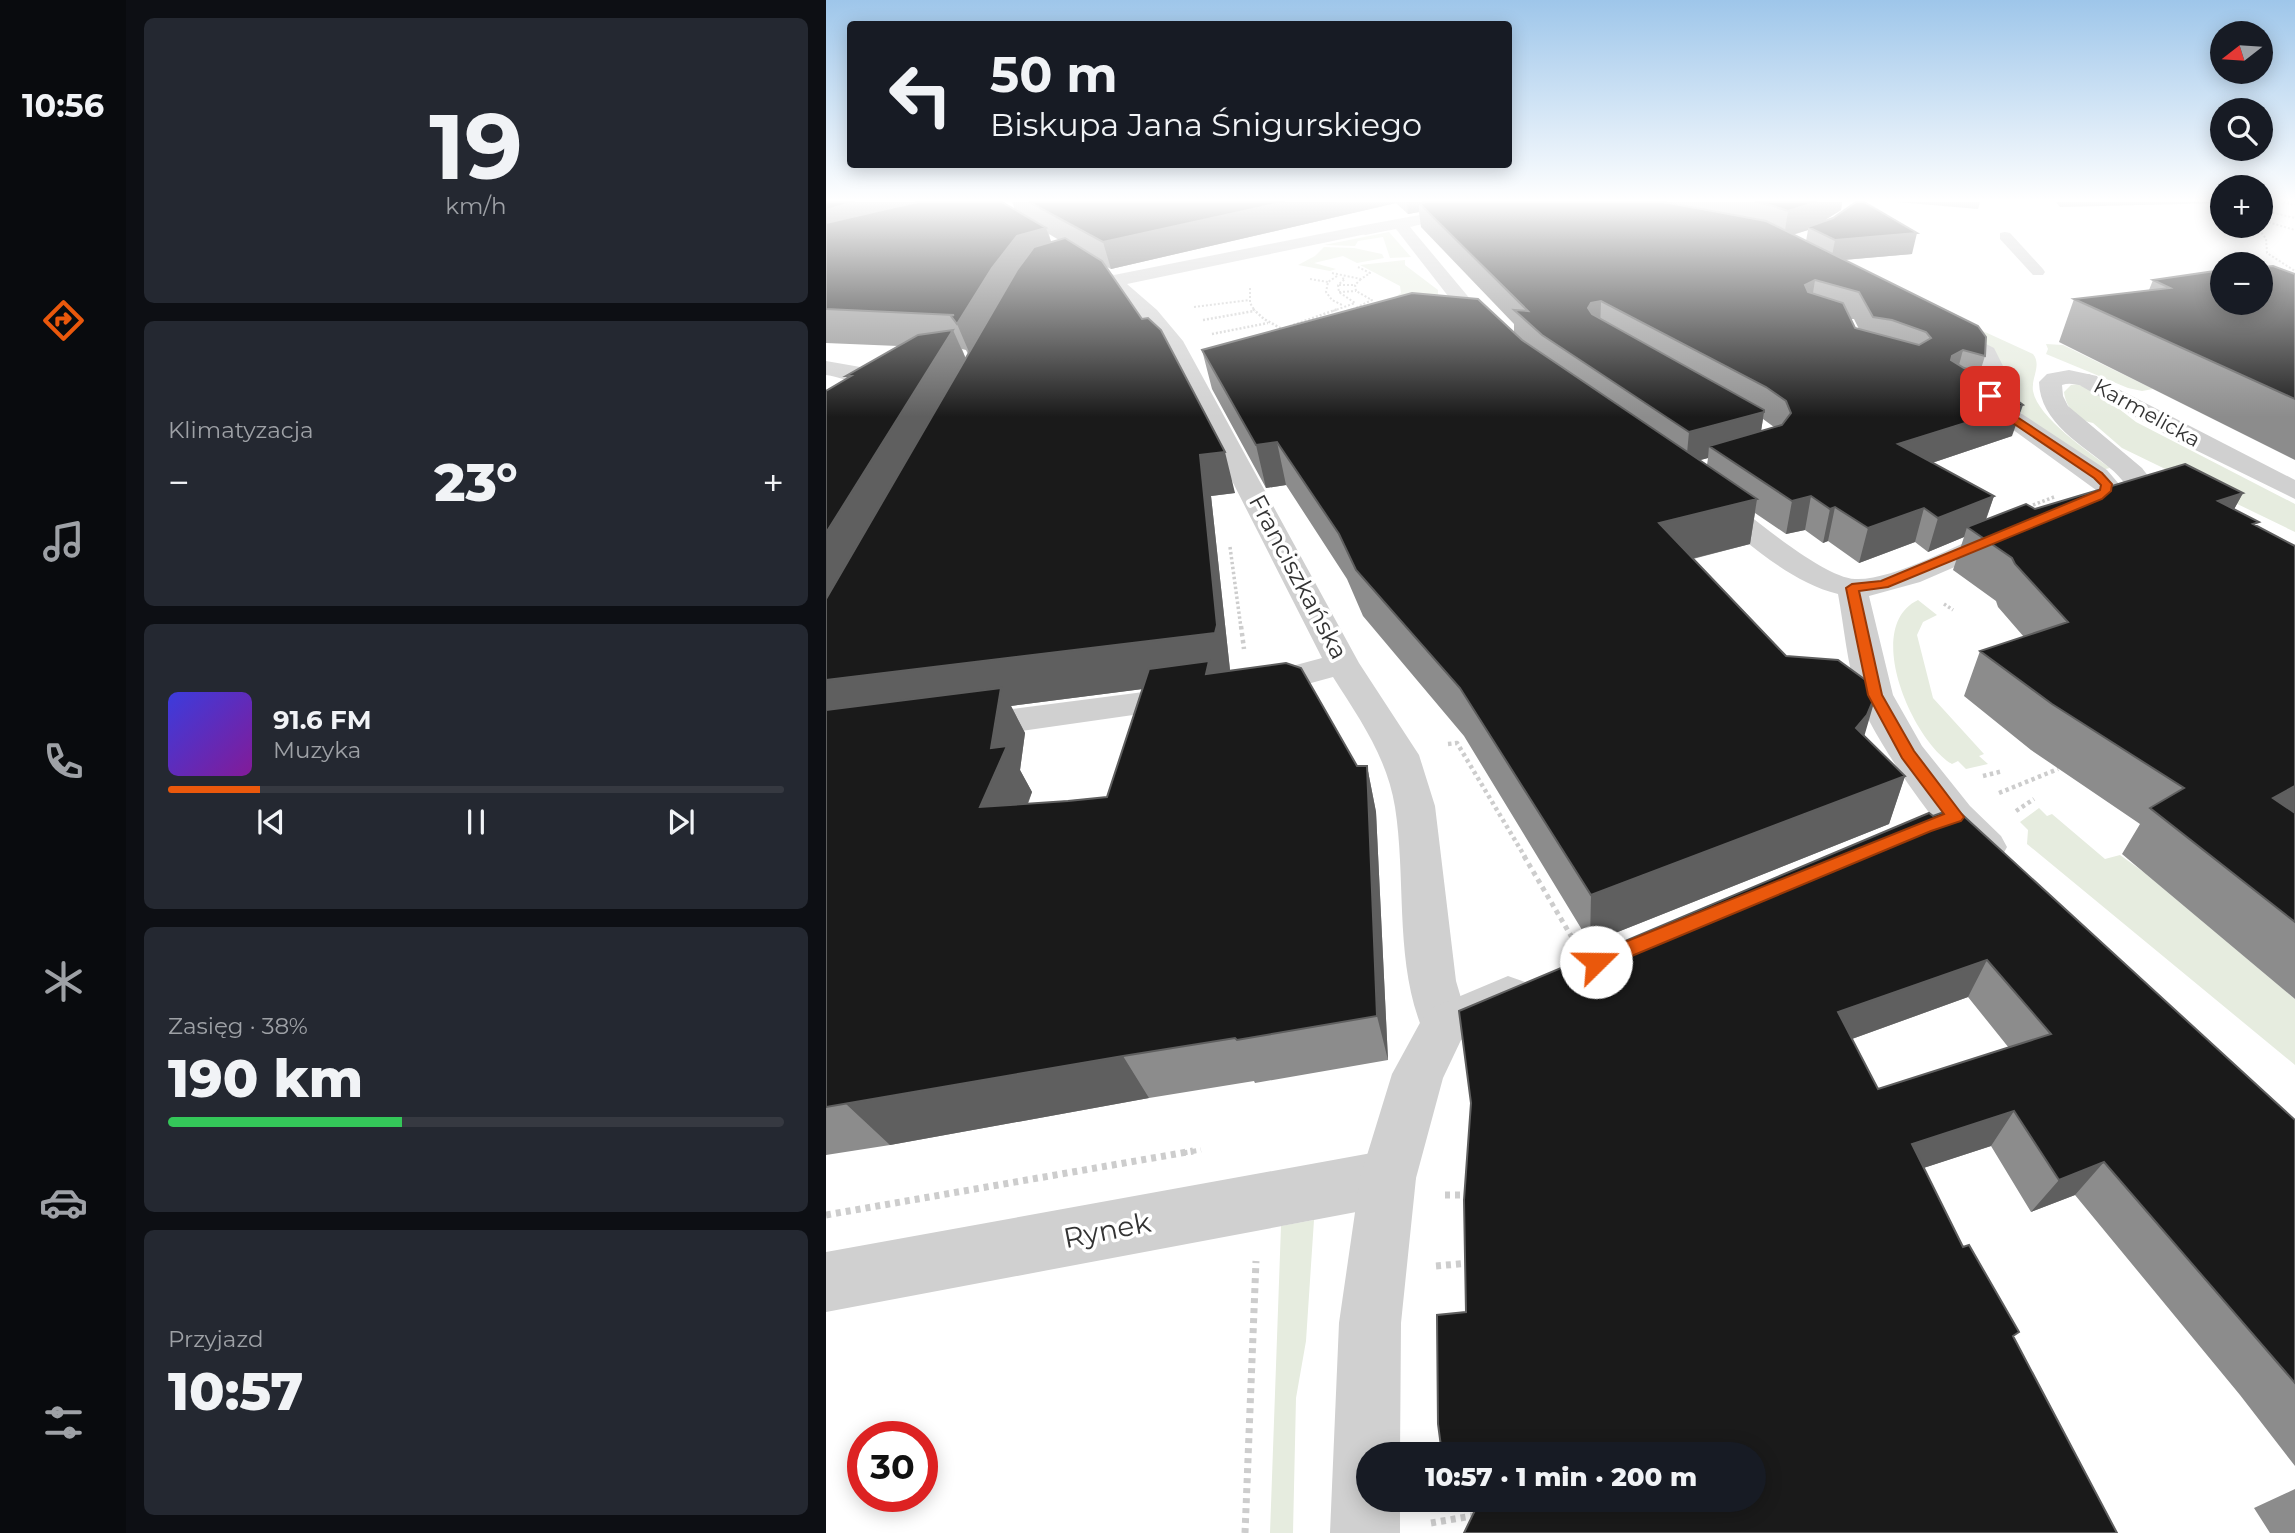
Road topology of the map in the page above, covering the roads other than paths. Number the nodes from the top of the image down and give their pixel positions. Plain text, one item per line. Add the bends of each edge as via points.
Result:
1 (1095, 274) edge
2 (1155, 274) edge
3 (1441, 274) edge
4 (1113, 281) junction
5 (1469, 310) junction
6 (1444, 314) edge
7 (1917, 315) edge
8 (1507, 348) edge
9 (1258, 366) edge
10 (826, 368) edge
11 (868, 381) edge
12 (1195, 384) junction
13 (1690, 484) edge
14 (2143, 485) junction
15 (2173, 491) edge
16 (2295, 491) edge
17 (2030, 525) edge
18 (1852, 588) junction
19 (1342, 663) junction
20 (936, 731) edge
21 (2016, 877) edge
22 (1542, 983) edge
23 (1444, 1025) junction
24 (1411, 1186) junction
25 (826, 1282) edge
26 (1365, 1533) edge

1 - 4 street, Franciszkańska
2 - 4 street
3 - 5 street
4 - 12 street, Franciszkańska via 1172,341
5 - 6 street
5 - 8 street
7 - 14 street via 1986,353 1993,373 1979,395 2098,475 2096,493
9 - 12 street
10 - 11 street via 858,373
12 - 19 street, Franciszkańska
13 - 18 street via 1811,571
14 - 15 street
14 - 16 street, Karmelicka via 2052,401 2050,382 2068,376 2089,380
17 - 18 street via 1884,584
18 - 21 street via 1875,695 1940,822
19 - 20 street via 1250,689
19 - 23 street, Franciszkańska via 1400,755 1415,806 1432,981
22 - 23 street
23 - 24 street via 1418,1074
24 - 25 street, Rynek via 1258,1202
24 - 26 street via 1370,1323

